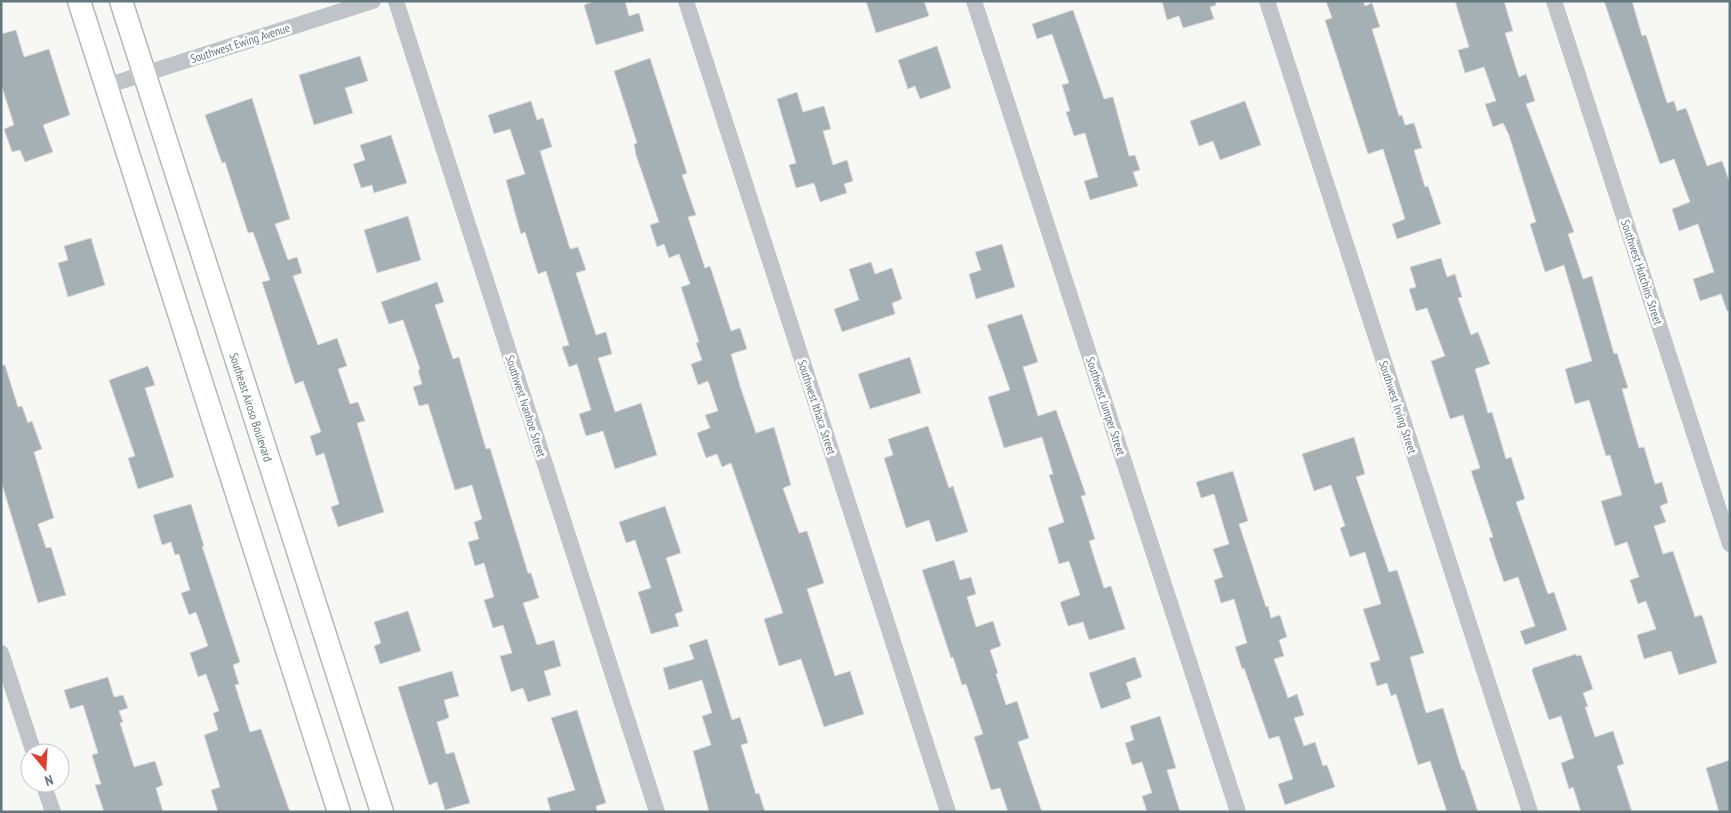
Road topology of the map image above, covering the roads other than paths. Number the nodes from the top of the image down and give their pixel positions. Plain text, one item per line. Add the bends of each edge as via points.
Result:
1 (79, 1) edge
2 (121, 1) edge
3 (373, 1) edge
4 (396, 1) edge
5 (686, 1) edge
6 (974, 1) edge
7 (1267, 1) edge
8 (1554, 1) edge
9 (144, 74) junction
10 (106, 86) junction
11 (1730, 544) edge
12 (2, 661) edge
13 (31, 743) edge
14 (46, 793) edge
15 (53, 812) edge
16 (339, 812) edge
17 (382, 812) edge
18 (657, 812) edge
19 (948, 812) edge
20 (1238, 812) edge
21 (1530, 812) edge

1 - 10 main road
2 - 9 main road, Southeast Airoso Boulevard
3 - 9 street, Southwest Ewing Avenue
4 - 18 street, Southwest Ivanhoe Street
5 - 19 street, Southwest Ithaca Street
6 - 20 street, Southwest Jumper Street
7 - 21 street, Southwest Irving Street
8 - 11 street, Southwest Hutchins Street
9 - 10 street, Southwest Ewing Avenue
9 - 17 main road, Southeast Airoso Boulevard
10 - 16 main road
12 - 13 street
14 - 15 street

